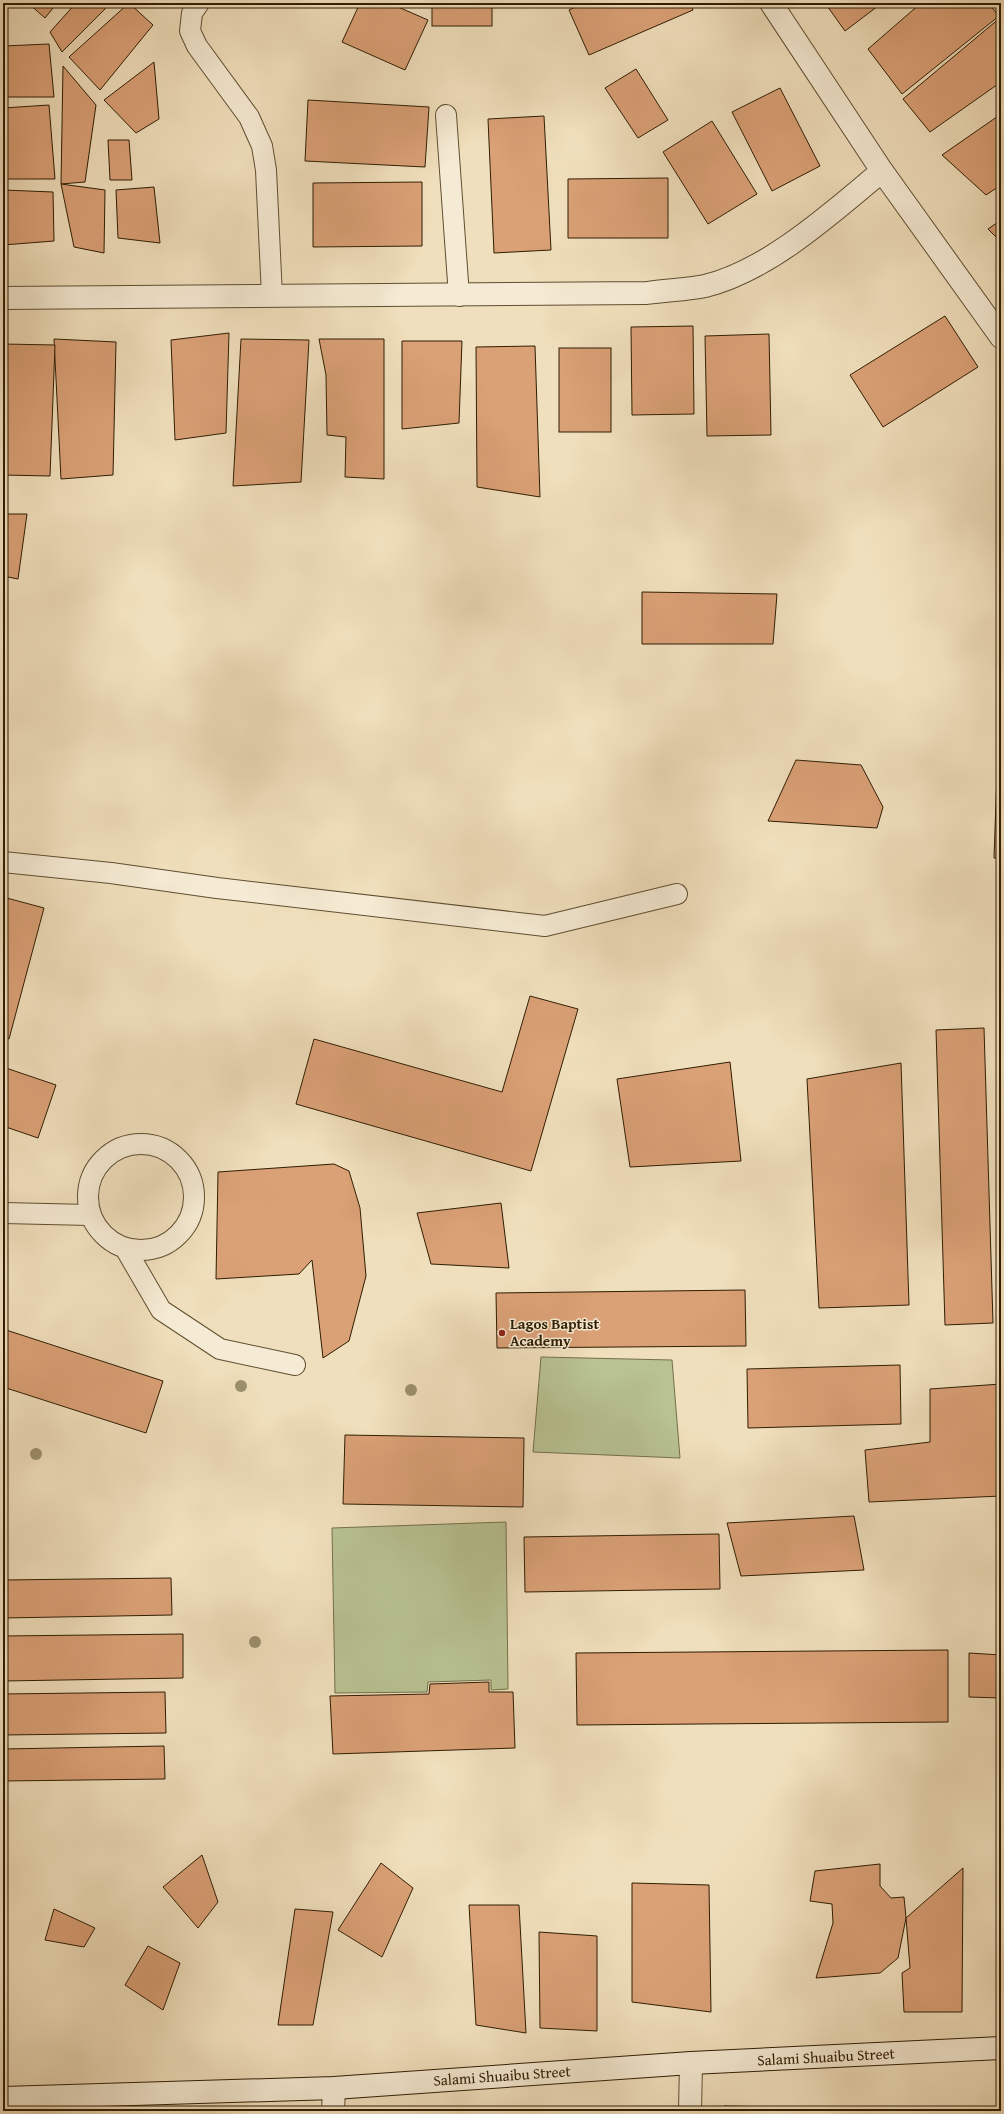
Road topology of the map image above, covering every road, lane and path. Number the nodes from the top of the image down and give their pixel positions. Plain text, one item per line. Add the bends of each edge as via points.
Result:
1 (199, 3) edge
2 (771, 3) edge
3 (446, 115) dead end
4 (882, 171) junction
5 (272, 296) junction
6 (459, 296) junction
7 (3, 298) edge
8 (1001, 337) edge
9 (3, 862) edge
10 (677, 894) dead end
11 (3, 1213) edge
12 (90, 1215) junction
13 (125, 1248) junction
14 (295, 1365) dead end
15 (1001, 2048) edge
16 (692, 2063) junction
17 (334, 2088) junction
18 (3, 2098) edge
19 (333, 2111) edge
20 (690, 2111) edge

1 - 5 lane via 192,13 190,31 197,46 249,117 262,146 266,170
2 - 4 street
3 - 6 lane
4 - 6 street via 822,222 754,267 705,286 647,293
4 - 8 street
5 - 6 street
5 - 7 street
9 - 10 lane via 545,926
11 - 12 lane
12 - 13 lane via 98,1230
12 - 13 lane via 87,1198 89,1182 96,1167 108,1155 123,1147 145,1144 171,1153 183,1164 191,1179 194,1196 192,1212 185,1227 174,1239 159,1247 142,1250
13 - 14 lane via 161,1310 220,1349
15 - 16 street, Salami Shuaibu Street
16 - 17 street, Salami Shuaibu Street
16 - 20 street
17 - 18 street, Salami Shuaibu Street
17 - 19 street

